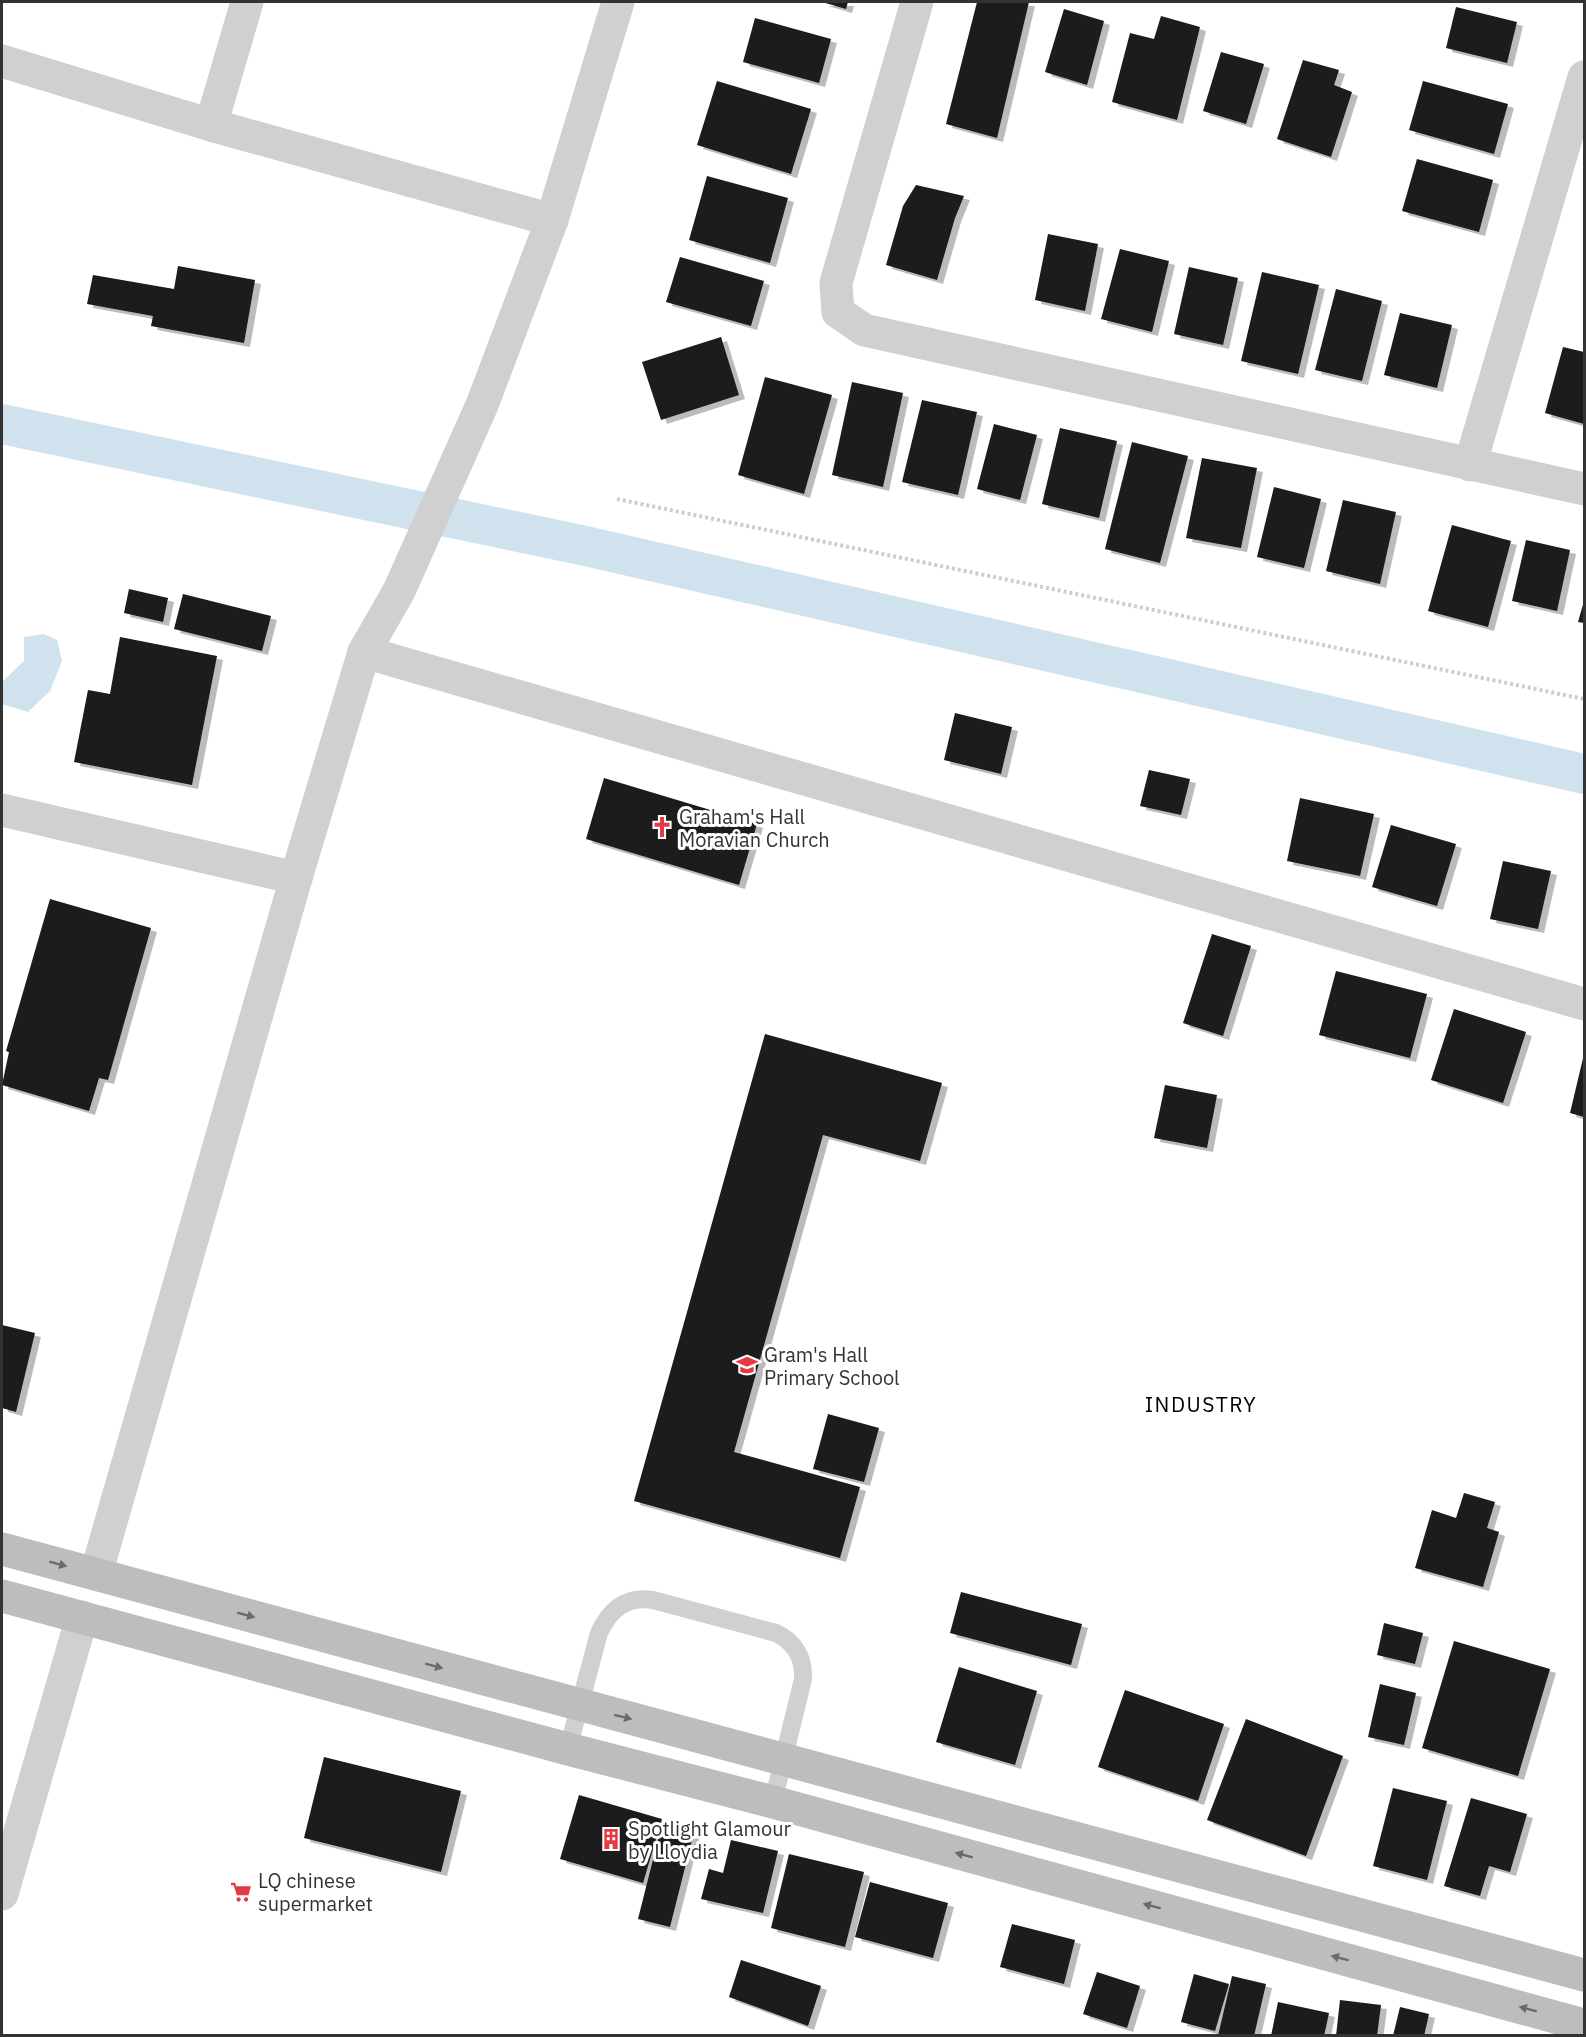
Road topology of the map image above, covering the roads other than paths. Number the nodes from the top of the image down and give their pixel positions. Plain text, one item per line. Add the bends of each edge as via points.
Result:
1 (247, 2) edge
2 (618, 2) edge
3 (917, 2) edge
4 (2, 61) edge
5 (1584, 77) edge
6 (211, 125) junction
7 (552, 220) junction
8 (1470, 465) junction
9 (1584, 489) edge
10 (364, 652) junction
11 (2, 810) edge
12 (296, 878) junction
13 (1584, 1004) edge
14 (2, 1549) edge
15 (96, 1574) junction
16 (2, 1596) edge
17 (82, 1617) junction
18 (579, 1706) junction
19 (568, 1749) junction
20 (784, 1758) junction
21 (773, 1802) junction
22 (4, 1877) edge
23 (1584, 1975) edge
24 (1584, 2025) edge

1 - 6 street
2 - 7 street
3 - 8 street via 836,283 838,312 864,330
4 - 6 street
5 - 8 street
6 - 7 street
7 - 10 street via 451,478 399,591
8 - 9 street
10 - 12 street
10 - 13 street
11 - 12 street
12 - 15 street
14 -> 15 main road
15 -> 18 main road
16 - 17 main road
17 - 19 main road
17 - 22 street
18 - 19 lane
18 -> 20 main road
18 - 20 lane via 599,1633 613,1610 632,1600 664,1603 776,1633 791,1643 803,1668
19 - 21 main road
20 - 21 lane
20 - 23 main road
24 -> 21 main road

